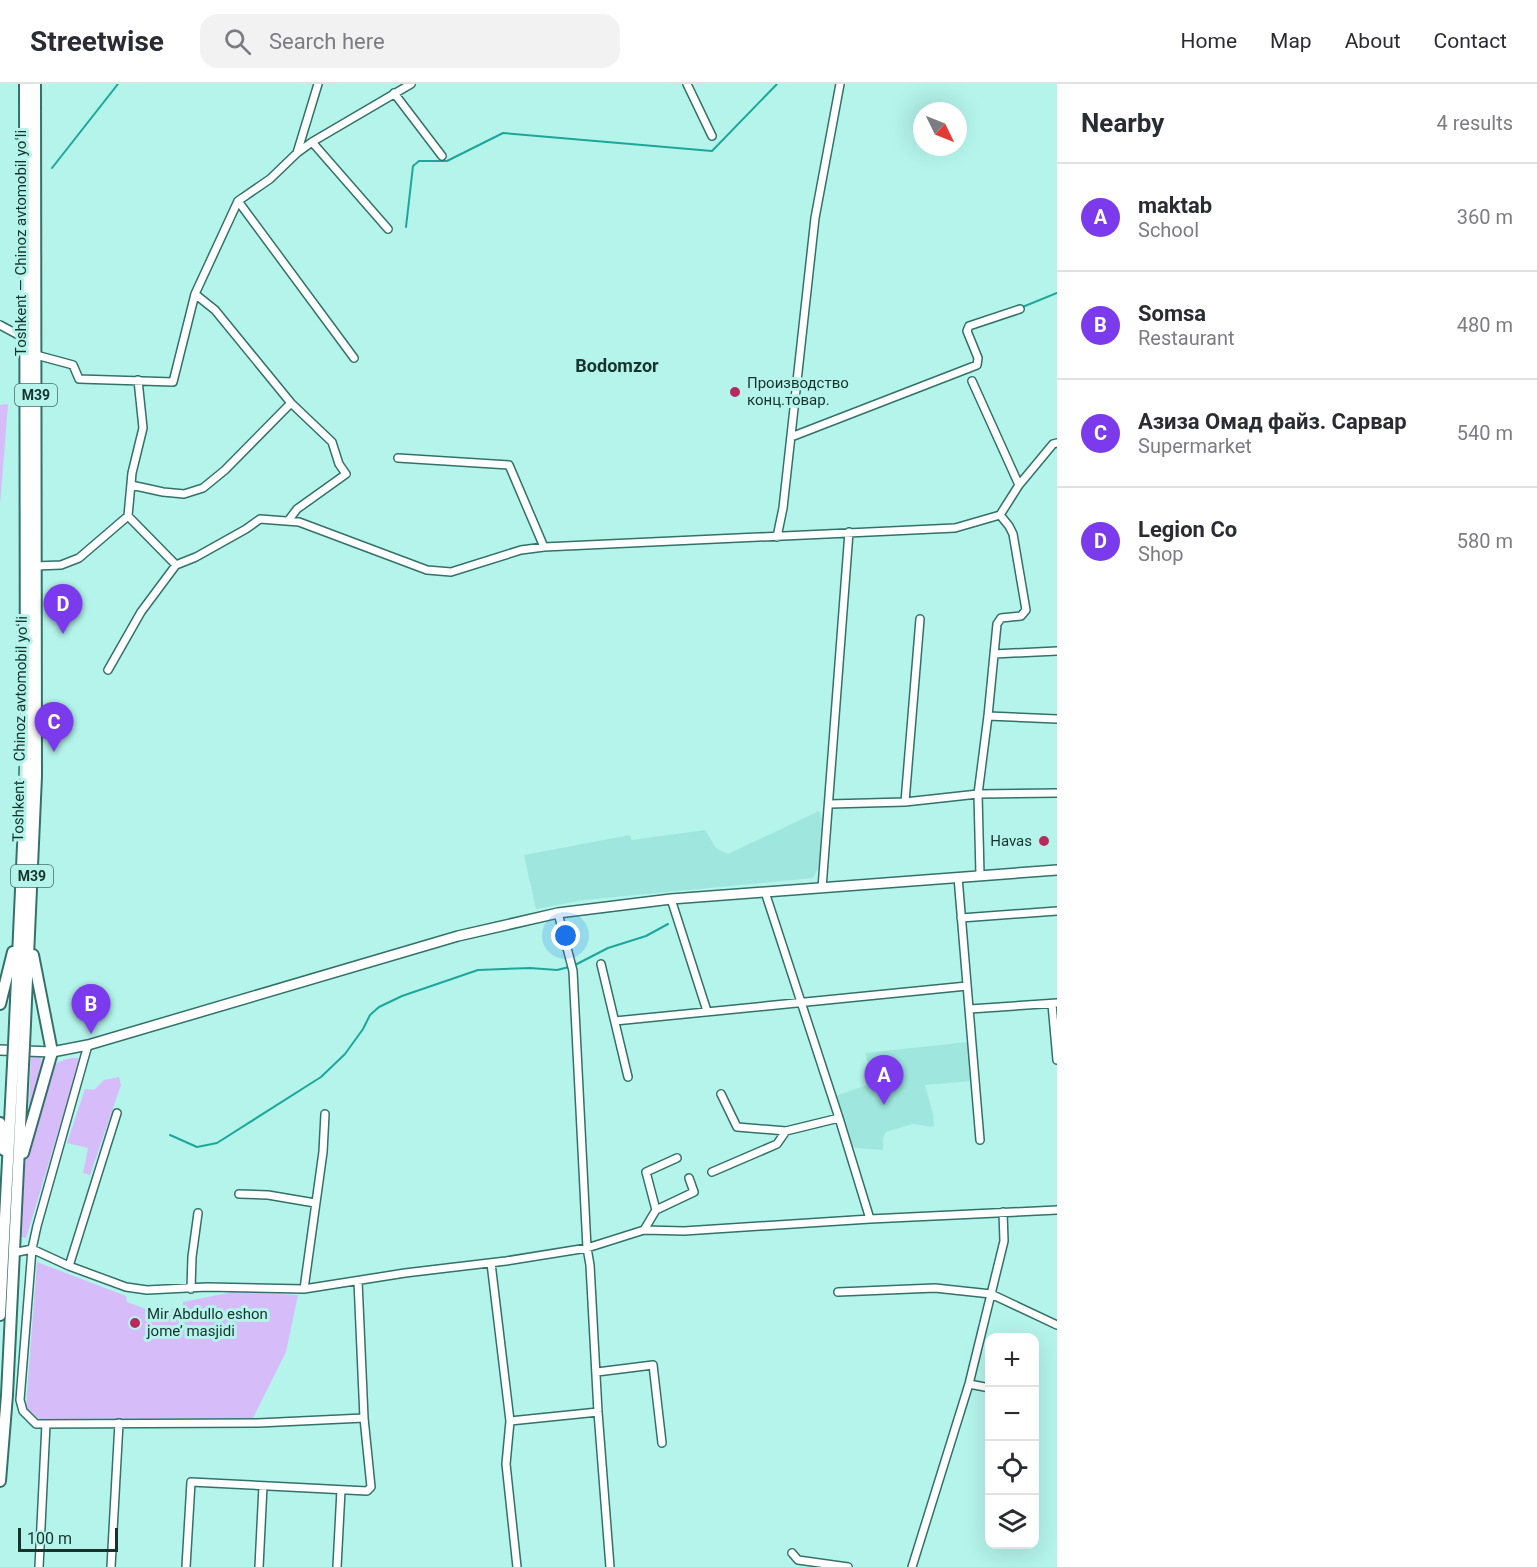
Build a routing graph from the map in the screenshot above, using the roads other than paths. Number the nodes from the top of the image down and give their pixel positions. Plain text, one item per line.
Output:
1 (25, 84) edge
2 (35, 84) edge
3 (318, 84) edge
4 (411, 84) edge
5 (687, 84) edge
6 (840, 84) edge
7 (394, 93) junction
8 (712, 136) dead end
9 (312, 142) junction
10 (297, 153) junction
11 (442, 156) dead end
12 (238, 201) junction
13 (388, 229) dead end
14 (195, 294) junction
15 (1020, 309) dead end
16 (0, 325) edge
17 (26, 339) junction
18 (36, 355) junction
19 (354, 358) dead end
20 (138, 380) junction
21 (972, 381) dead end
22 (291, 403) junction
23 (791, 437) junction
24 (1057, 443) edge
25 (398, 458) dead end
26 (131, 485) junction
27 (1019, 485) junction
28 (1000, 515) junction
29 (128, 516) junction
30 (288, 521) junction
31 (849, 532) junction
32 (777, 537) junction
33 (544, 547) junction
34 (176, 565) junction
35 (36, 566) junction
36 (920, 619) dead end
37 (1057, 651) edge
38 (994, 654) junction
39 (108, 670) dead end
40 (988, 716) junction
41 (1057, 719) edge
42 (1057, 793) edge
43 (978, 794) junction
44 (905, 802) junction
45 (830, 804) junction
46 (1057, 870) edge
47 (980, 875) junction
48 (958, 877) junction
49 (822, 888) junction
50 (765, 892) junction
51 (671, 898) junction
52 (1057, 911) edge
53 (558, 913) junction
54 (962, 918) junction
55 (25, 919) junction
56 (601, 964) dead end
57 (967, 986) junction
58 (802, 1002) junction
59 (0, 1004) edge
60 (1054, 1004) edge
61 (970, 1009) junction
62 (707, 1011) junction
63 (615, 1021) junction
64 (88, 1045) junction
65 (0, 1050) edge
66 (52, 1052) junction
67 (1057, 1060) edge
68 (628, 1077) dead end
69 (722, 1094) dead end
70 (117, 1113) dead end
71 (325, 1114) dead end
72 (839, 1118) junction
73 (0, 1123) edge
74 (786, 1131) junction
75 (980, 1140) dead end
76 (677, 1158) dead end
77 (712, 1172) dead end
78 (12, 1175) junction
79 (689, 1178) dead end
80 (238, 1194) dead end
81 (315, 1203) junction
82 (656, 1210) junction
83 (1057, 1210) edge
84 (1003, 1212) junction
85 (198, 1214) dead end
86 (870, 1219) junction
87 (644, 1230) junction
88 (587, 1248) junction
89 (32, 1249) junction
90 (13, 1253) junction
91 (491, 1263) junction
92 (69, 1266) junction
93 (358, 1281) junction
94 (304, 1289) junction
95 (191, 1290) junction
96 (838, 1292) dead end
97 (991, 1294) junction
98 (0, 1315) edge
99 (1057, 1325) edge
100 (597, 1372) junction
101 (969, 1384) junction
102 (985, 1387) edge
103 (7, 1395) junction
104 (20, 1400) junction
105 (598, 1412) junction
106 (364, 1419) junction
107 (510, 1421) junction
108 (119, 1423) junction
109 (46, 1424) junction
110 (662, 1443) dead end
111 (0, 1468) edge
112 (0, 1481) edge
113 (263, 1486) junction
114 (341, 1490) junction
115 (792, 1554) dead end
116 (39, 1567) edge
117 (111, 1567) edge
118 (186, 1567) edge
119 (259, 1567) edge
120 (337, 1567) edge
121 (517, 1567) edge
122 (610, 1567) edge
123 (848, 1567) edge
124 (912, 1567) edge

1 - 17 highway, Toshkent — Chinoz avtomobil yoʻli / M39
2 - 18 highway, Toshkent — Chinoz avtomobil yoʻli / M39
3 - 10 street
4 - 7 street
5 - 8 street
6 - 23 street
7 - 9 street
7 - 11 street
9 - 10 street
9 - 13 street
10 - 12 street
12 - 14 street
12 - 19 street
14 - 20 street
14 - 22 street
15 - 23 street
16 - 17 street
17 - 55 highway, Toshkent — Chinoz avtomobil yoʻli / M39
18 - 20 street
18 - 35 highway, Toshkent — Chinoz avtomobil yoʻli / M39
20 - 26 street
21 - 27 street
22 - 26 street
22 - 30 street
23 - 32 street
24 - 27 street
25 - 33 street
26 - 29 street
27 - 28 street
28 - 31 street
28 - 38 street
29 - 34 street
29 - 35 street
30 - 33 street
30 - 34 street
31 - 32 street
31 - 45 street
32 - 33 street
34 - 39 street
35 - 55 highway, Toshkent — Chinoz avtomobil yoʻli / M39
36 - 44 street
37 - 38 street
38 - 40 street
40 - 41 street
40 - 43 street
42 - 43 street
43 - 44 street
43 - 47 street
44 - 45 street
45 - 49 street
46 - 47 main road
47 - 48 main road
48 - 49 main road
48 - 54 street
49 - 50 main road
50 - 51 main road
50 - 58 street
51 - 53 main road
51 - 62 street
52 - 54 street
53 - 64 main road
53 - 88 street
54 - 57 street
55 - 59 highway
55 - 66 highway
55 - 78 highway, Toshkent — Chinoz avtomobil yoʻli / M39, bridge
56 - 63 street
57 - 58 street
57 - 61 street
58 - 62 street
58 - 72 street
60 - 61 street
60 - 67 street
61 - 75 street
62 - 63 street
63 - 68 street
64 - 66 main road
64 - 89 street
65 - 66 main road
66 - 78 highway
69 - 74 street
70 - 92 street
71 - 81 street
72 - 74 street
72 - 86 street
73 - 78 highway
74 - 77 street
76 - 82 street
78 - 90 highway, Toshkent — Chinoz avtomobil yoʻli / M39
78 - 98 highway, Toshkent — Chinoz avtomobil yoʻli / M39
79 - 82 street
80 - 81 street
81 - 94 street
82 - 87 street
83 - 84 street
84 - 86 street
84 - 97 street
85 - 95 street
86 - 87 street
87 - 88 street
88 - 91 street
88 - 100 street
89 - 90 street
89 - 92 street
89 - 104 street
90 - 103 highway, Toshkent — Chinoz avtomobil yoʻli / M39
91 - 93 street
91 - 107 street
92 - 95 street
93 - 94 street
93 - 106 street
94 - 95 street
96 - 97 street
97 - 99 street
97 - 101 street
100 - 105 street
100 - 110 street
101 - 102 street
101 - 124 street
103 - 104 street
103 - 111 highway, Toshkent — Chinoz avtomobil yoʻli / M39
104 - 109 street
105 - 107 street
105 - 122 street
106 - 108 street
106 - 114 street
107 - 121 street
108 - 109 street
108 - 117 street
109 - 116 street
111 - 112 highway, Toshkent — Chinoz avtomobil yoʻli / M39
113 - 114 street
113 - 118 street
113 - 119 street
114 - 120 street
115 - 123 street

